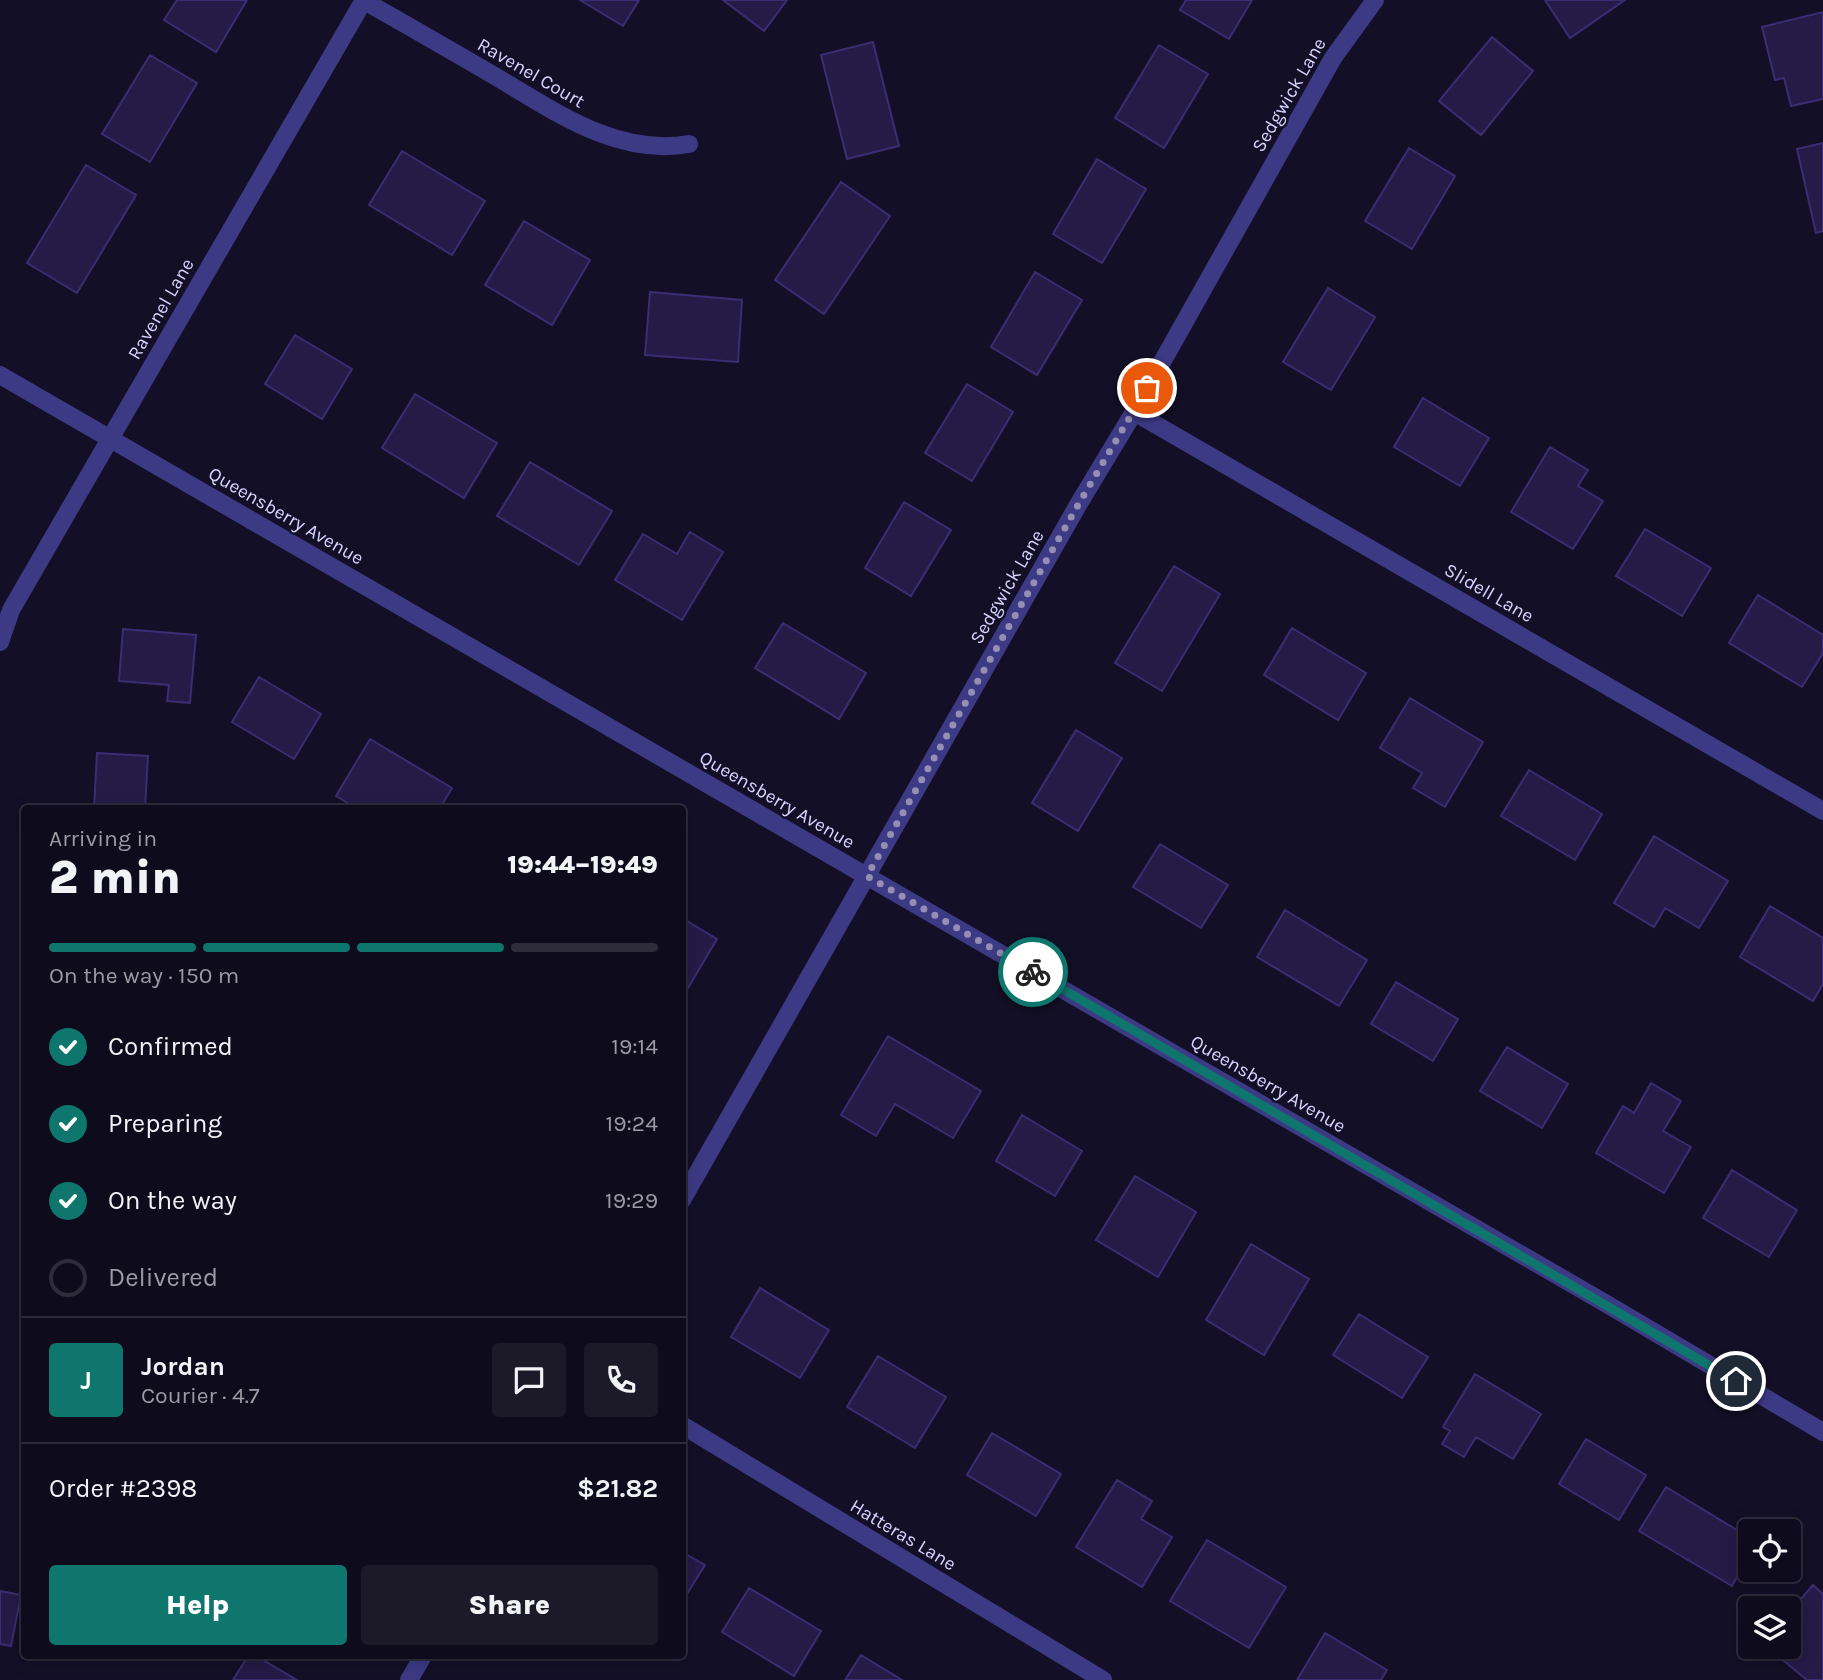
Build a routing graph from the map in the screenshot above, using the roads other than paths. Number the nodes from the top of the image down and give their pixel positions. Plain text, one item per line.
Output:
1 (364, 0) edge
2 (1375, 0) edge
3 (689, 144) dead end
4 (0, 375) edge
5 (1134, 412) junction
6 (110, 439) junction
7 (0, 642) edge
8 (1823, 811) edge
9 (867, 876) junction
10 (686, 1193) edge
11 (686, 1427) edge
12 (1823, 1432) edge
13 (421, 1659) edge
14 (409, 1680) edge
15 (1103, 1680) edge

1 - 3 street, Ravenel Court
1 - 6 street, Ravenel Lane
2 - 5 street, Sedgwick Lane
4 - 6 street, Queensberry Avenue
5 - 8 street, Slidell Lane
5 - 9 street, Sedgwick Lane
6 - 7 street, Ravenel Lane
6 - 9 street, Queensberry Avenue
9 - 10 street, Sedgwick Lane
9 - 12 street, Queensberry Avenue
11 - 15 street, Hatteras Lane
13 - 14 street

